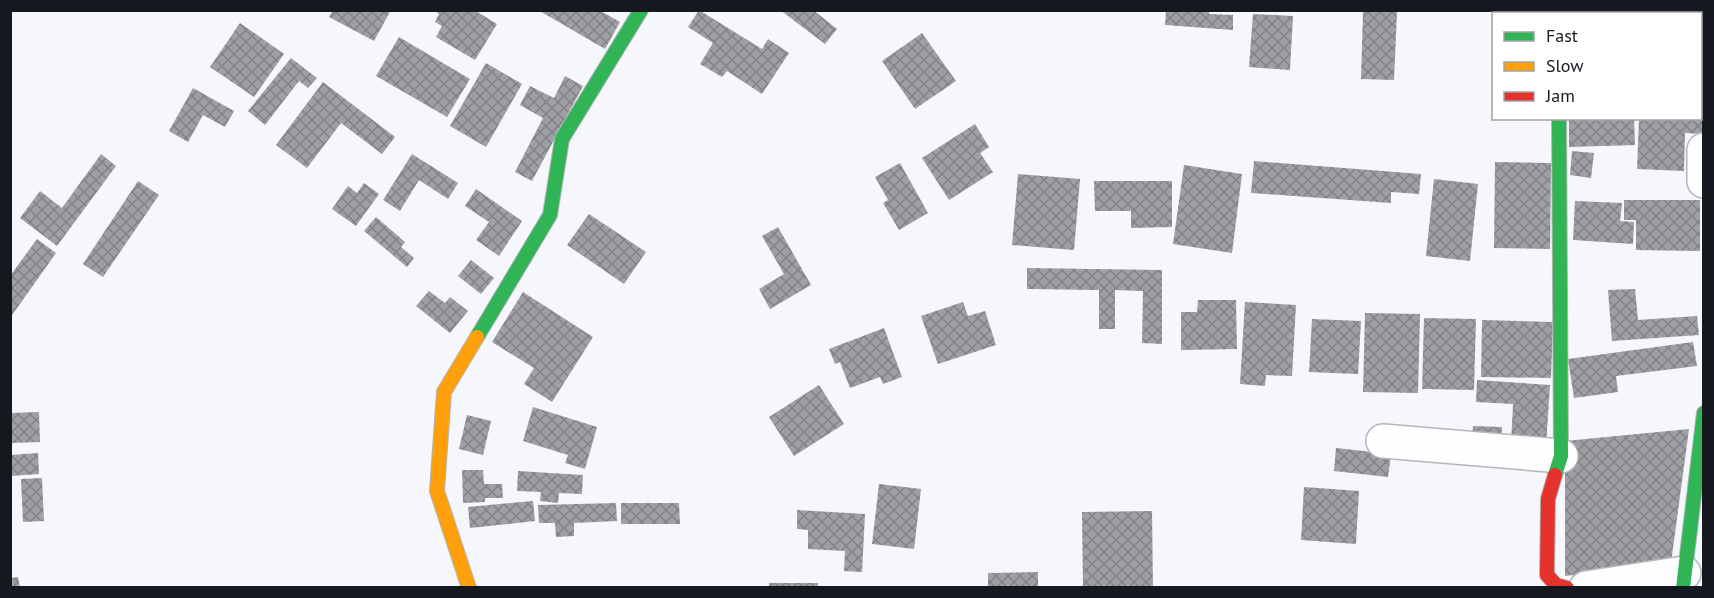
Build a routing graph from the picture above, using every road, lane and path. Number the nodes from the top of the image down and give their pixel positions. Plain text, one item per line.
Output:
1 (641, 10) edge
2 (1559, 120) edge
3 (1704, 150) edge
4 (1704, 181) edge
5 (1704, 412) edge
6 (1383, 441) dead end
7 (1561, 456) junction
8 (1683, 580) edge
9 (469, 588) edge
10 (1567, 588) edge
11 (1586, 588) edge

1 - 9 street
2 - 7 street
3 - 4 street
5 - 8 street
6 - 7 street
7 - 10 street
8 - 11 street

